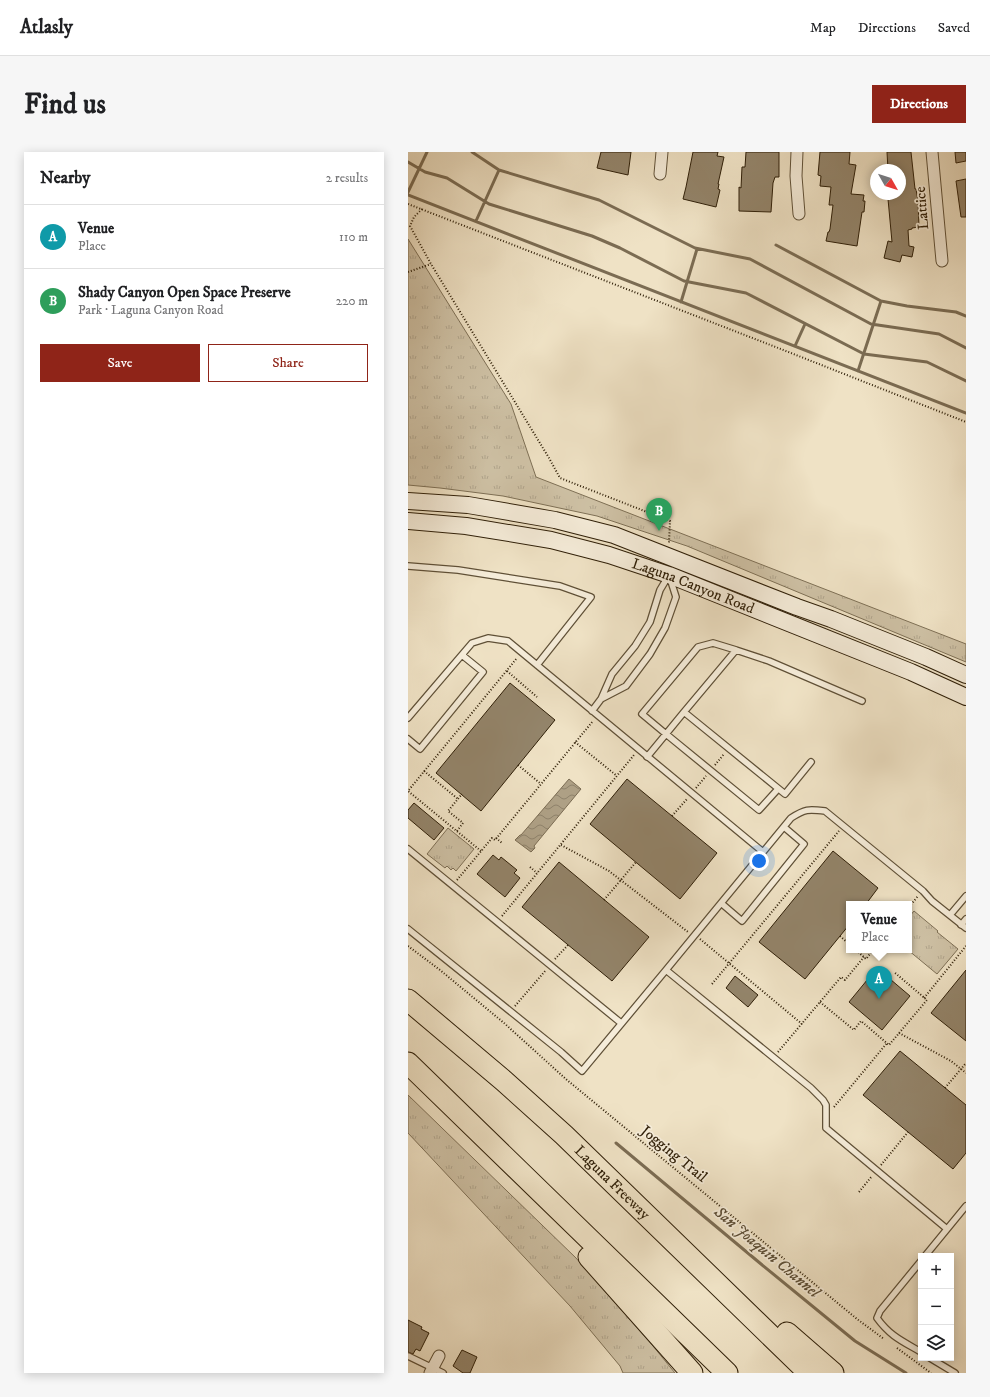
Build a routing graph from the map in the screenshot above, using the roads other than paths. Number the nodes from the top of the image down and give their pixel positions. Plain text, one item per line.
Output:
1 (662, 152) edge
2 (797, 152) edge
3 (932, 152) edge
4 (660, 174) dead end
5 (799, 214) dead end
6 (942, 261) dead end
7 (408, 501) edge
8 (408, 522) edge
9 (667, 557) junction
10 (408, 566) edge
11 (669, 575) junction
12 (736, 650) junction
13 (462, 655) junction
14 (537, 665) junction
15 (966, 675) edge
16 (966, 697) edge
17 (601, 699) junction
18 (862, 701) dead end
19 (592, 710) junction
20 (684, 712) junction
21 (408, 718) edge
22 (666, 734) junction
23 (408, 739) edge
24 (647, 757) junction
25 (811, 762) dead end
26 (778, 788) junction
27 (784, 827) junction
28 (408, 849) edge
29 (762, 852) junction
30 (966, 896) edge
31 (721, 904) junction
32 (950, 915) junction
33 (966, 919) edge
34 (964, 926) edge
35 (408, 929) edge
36 (666, 970) junction
37 (408, 1000) edge
38 (621, 1023) junction
39 (408, 1063) edge
40 (463, 1117) junction
41 (966, 1206) edge
42 (947, 1229) junction
43 (670, 1238) junction
44 (927, 1253) edge
45 (918, 1265) edge
46 (918, 1350) edge
47 (408, 1356) edge
48 (438, 1356) dead end
49 (935, 1361) edge
50 (431, 1370) edge
51 (443, 1373) edge
52 (692, 1373) edge
53 (727, 1373) edge
54 (809, 1373) edge
55 (833, 1373) edge
56 (955, 1373) edge

1 - 4 street
2 - 5 street
3 - 6 street, Lattice
7 - 9 main road, Laguna Canyon Road
8 - 11 main road, Laguna Canyon Road
9 - 11 main road
9 - 15 main road, Laguna Canyon Road
10 - 14 lane
11 - 16 main road, Laguna Canyon Road
11 - 17 lane
11 - 17 lane
12 - 18 lane
12 - 20 lane
12 - 22 lane
13 - 14 lane
13 - 21 lane
13 - 23 lane
14 - 19 lane
17 - 19 lane
19 - 24 lane
20 - 22 lane
20 - 26 lane
22 - 24 lane
22 - 26 lane
24 - 29 lane
25 - 26 lane
27 - 29 lane
27 - 31 lane
27 - 32 lane
28 - 38 lane
29 - 31 lane
30 - 32 lane
31 - 36 lane
32 - 34 lane
33 - 34 lane
35 - 38 lane
36 - 38 lane
36 - 42 lane
37 - 43 highway, Laguna Freeway
39 - 40 highway
40 - 52 highway
40 - 53 highway
41 - 42 lane
42 - 44 lane
43 - 54 highway, Laguna Freeway
43 - 55 highway
45 - 46 lane
47 - 50 lane
48 - 50 street
49 - 56 lane
50 - 51 lane

